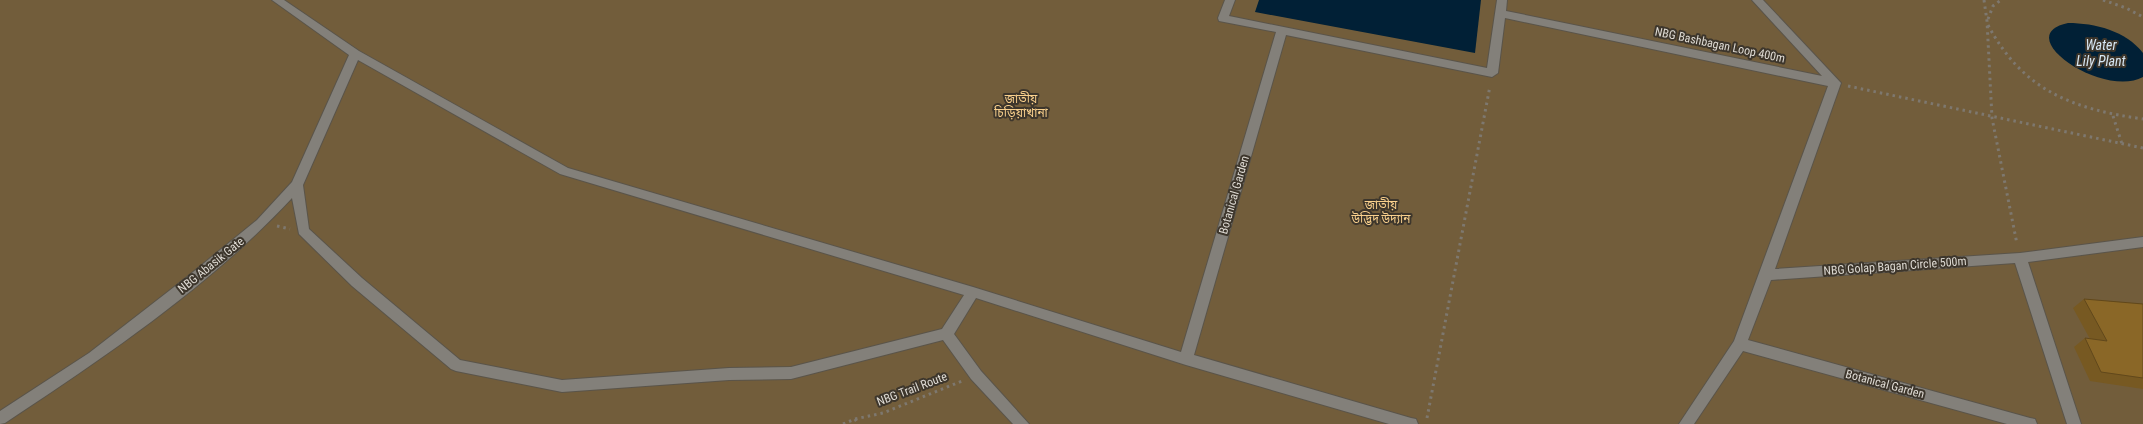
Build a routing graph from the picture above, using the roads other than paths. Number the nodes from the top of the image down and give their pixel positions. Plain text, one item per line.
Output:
1 (276, 0) edge
2 (1230, 0) edge
3 (1502, 0) edge
4 (1756, 0) edge
5 (1500, 13) junction
6 (1282, 31) junction
7 (355, 54) junction
8 (1836, 83) junction
9 (297, 185) junction
10 (2143, 242) edge
11 (2020, 258) junction
12 (1766, 275) junction
13 (973, 292) junction
14 (946, 334) junction
15 (1740, 344) junction
16 (1186, 359) junction
17 (0, 419) edge
18 (1022, 424) edge
19 (1411, 424) edge
20 (1686, 424) edge
21 (2030, 424) edge
22 (2074, 424) edge

1 - 7 street
2 - 6 street
3 - 5 street
4 - 8 street, NBG Bashbagan Loop 400m
5 - 6 street
5 - 8 street, NBG Bashbagan Loop 400m
6 - 16 street, Botanical Garden
7 - 9 street, NBG Abasik Gate
7 - 13 street
8 - 12 street
9 - 14 street
9 - 17 street, NBG Abasik Gate
10 - 11 street
11 - 12 street, NBG Golap Bagan Circle 500m
11 - 22 street
12 - 15 street
13 - 14 street
13 - 16 street
14 - 18 street
15 - 20 street
15 - 21 street, Botanical Garden
16 - 19 street

